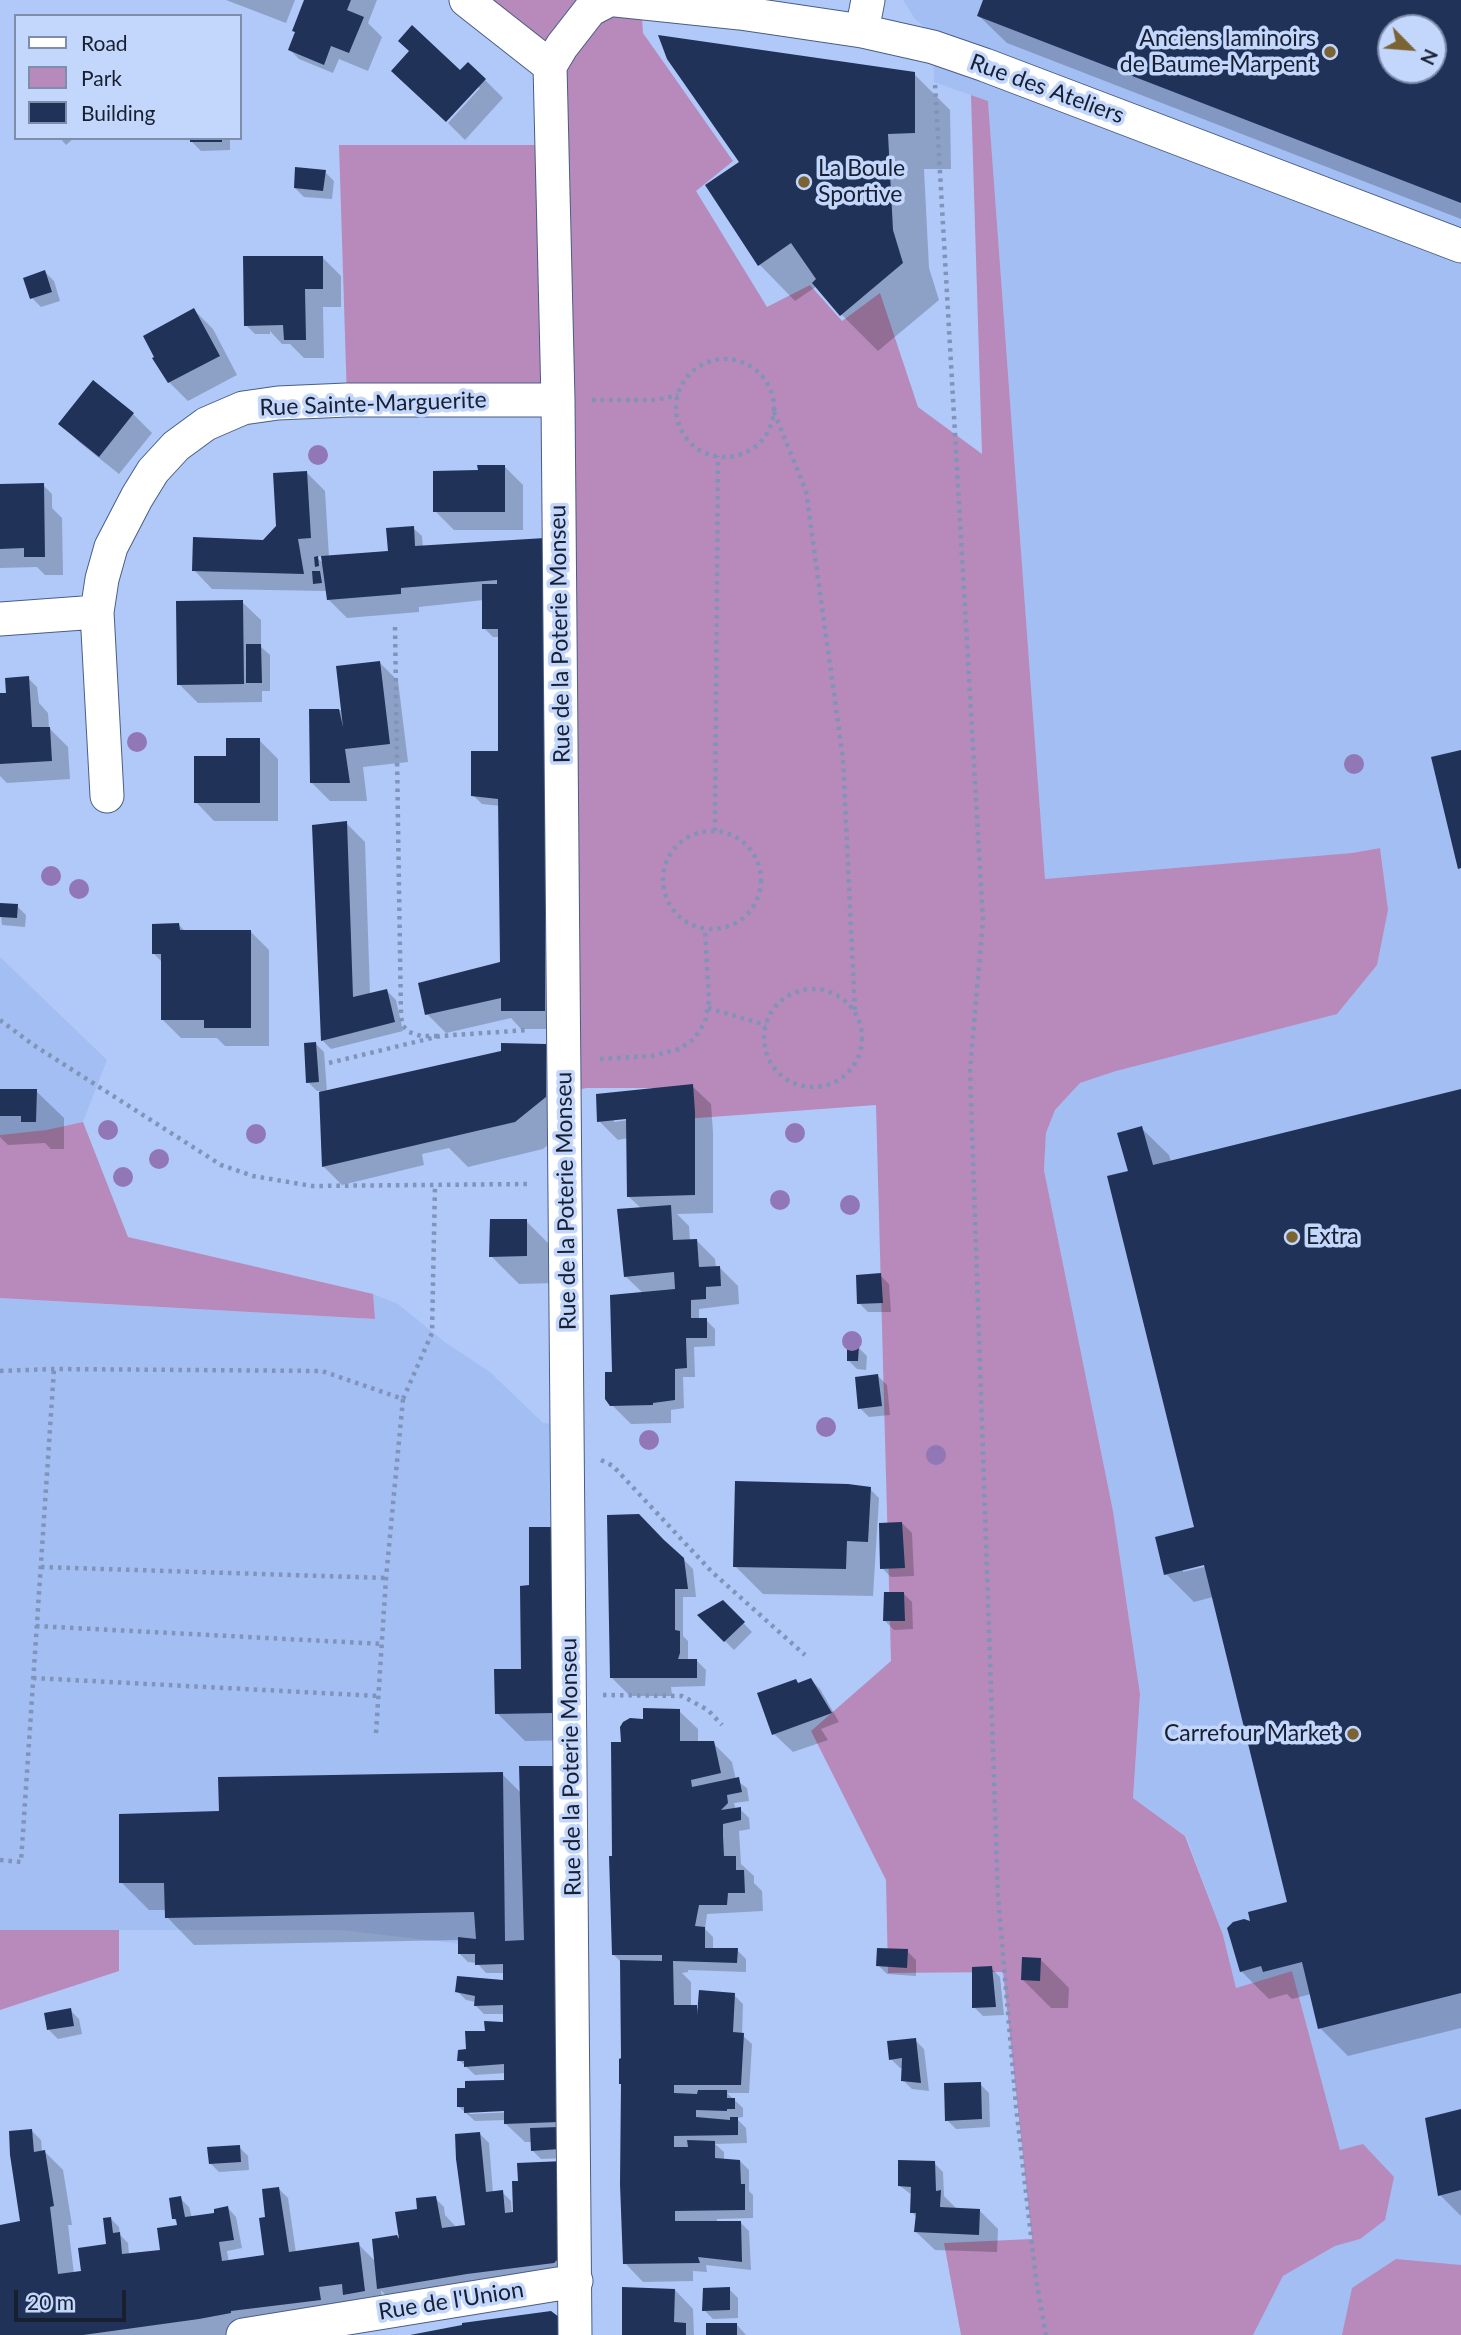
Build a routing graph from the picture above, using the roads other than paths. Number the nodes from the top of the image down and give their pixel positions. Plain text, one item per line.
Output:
1 (466, 0) edge
2 (610, 0) edge
3 (617, 0) edge
4 (865, 16) edge
5 (550, 66) junction
6 (1461, 246) edge
7 (558, 400) junction
8 (97, 612) junction
9 (0, 619) edge
10 (107, 796) dead end
11 (576, 2281) junction
12 (243, 2335) edge
13 (575, 2335) edge

1 - 5 street
2 - 5 street
3 - 4 street, Rue des Ateliers
4 - 6 street, Rue des Ateliers
5 - 7 street, Rue de la Poterie Monseu
7 - 8 street, Rue Sainte-Marguerite
7 - 11 street, Rue de la Poterie Monseu
8 - 9 street
8 - 10 street, Rue Sainte-Marguerite
11 - 12 street, Rue de l'Union
11 - 13 street, Rue de la Poterie Monseu

